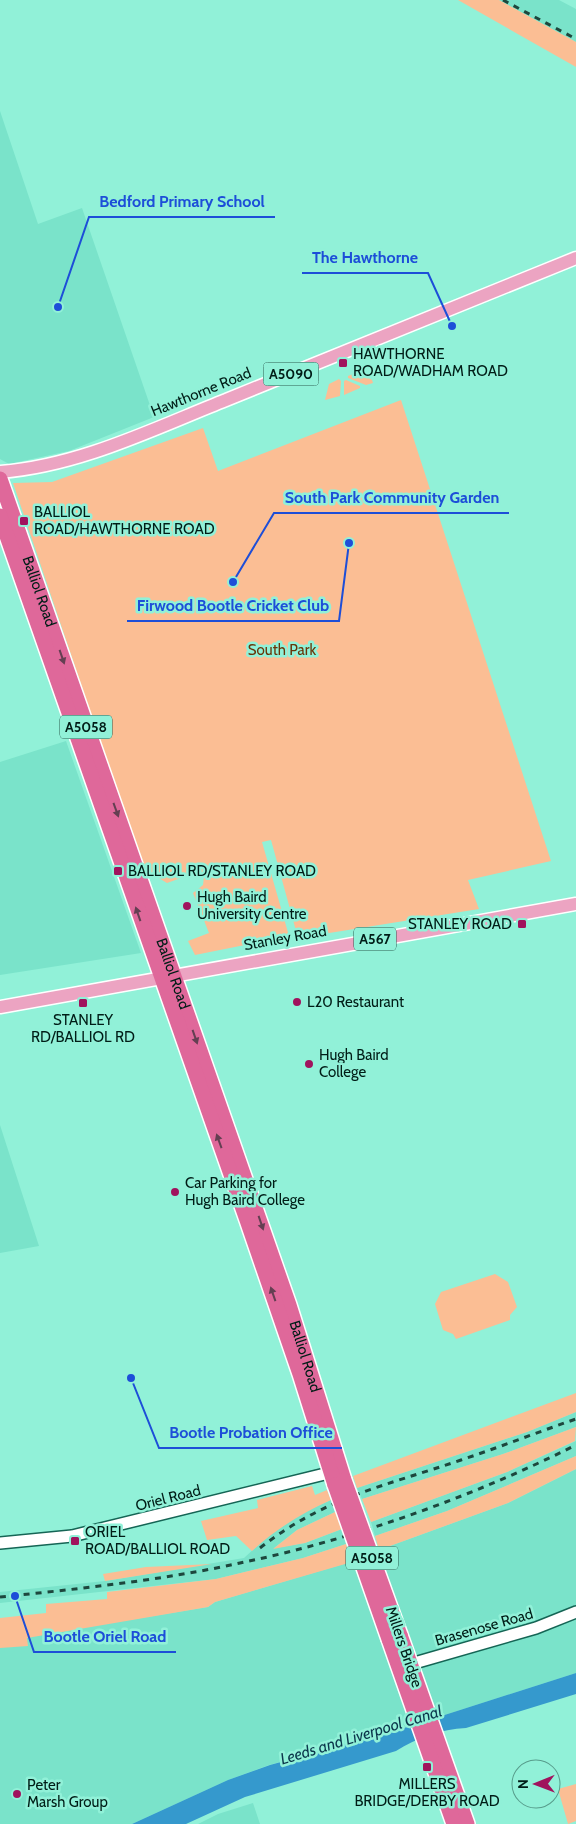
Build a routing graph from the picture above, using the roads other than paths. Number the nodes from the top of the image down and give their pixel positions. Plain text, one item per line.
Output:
1 (576, 258) edge
2 (0, 472) edge
3 (0, 479) edge
4 (0, 516) edge
5 (576, 904) edge
6 (167, 976) junction
7 (0, 1006) edge
8 (338, 1477) junction
9 (0, 1543) edge
10 (576, 1612) edge
11 (407, 1671) junction
12 (432, 1743) junction
13 (454, 1824) edge
14 (467, 1824) edge

1 - 2 main road, Hawthorne Road / A5090
3 -> 6 highway, Balliol Road / A5058
6 -> 4 highway, Balliol Road / A5058
5 - 6 main road, Stanley Road / A567
6 - 7 main road, Stanley Road / A567
6 - 8 highway, Balliol Road / A5058
8 - 9 main road, Oriel Road
8 - 11 highway, Millers Bridge / A5058, bridge
10 - 11 main road, Brasenose Road
11 - 12 highway, Millers Bridge / A5058
12 - 13 highway, Millers Bridge / A5058
12 - 14 highway, Millers Bridge / A5058

